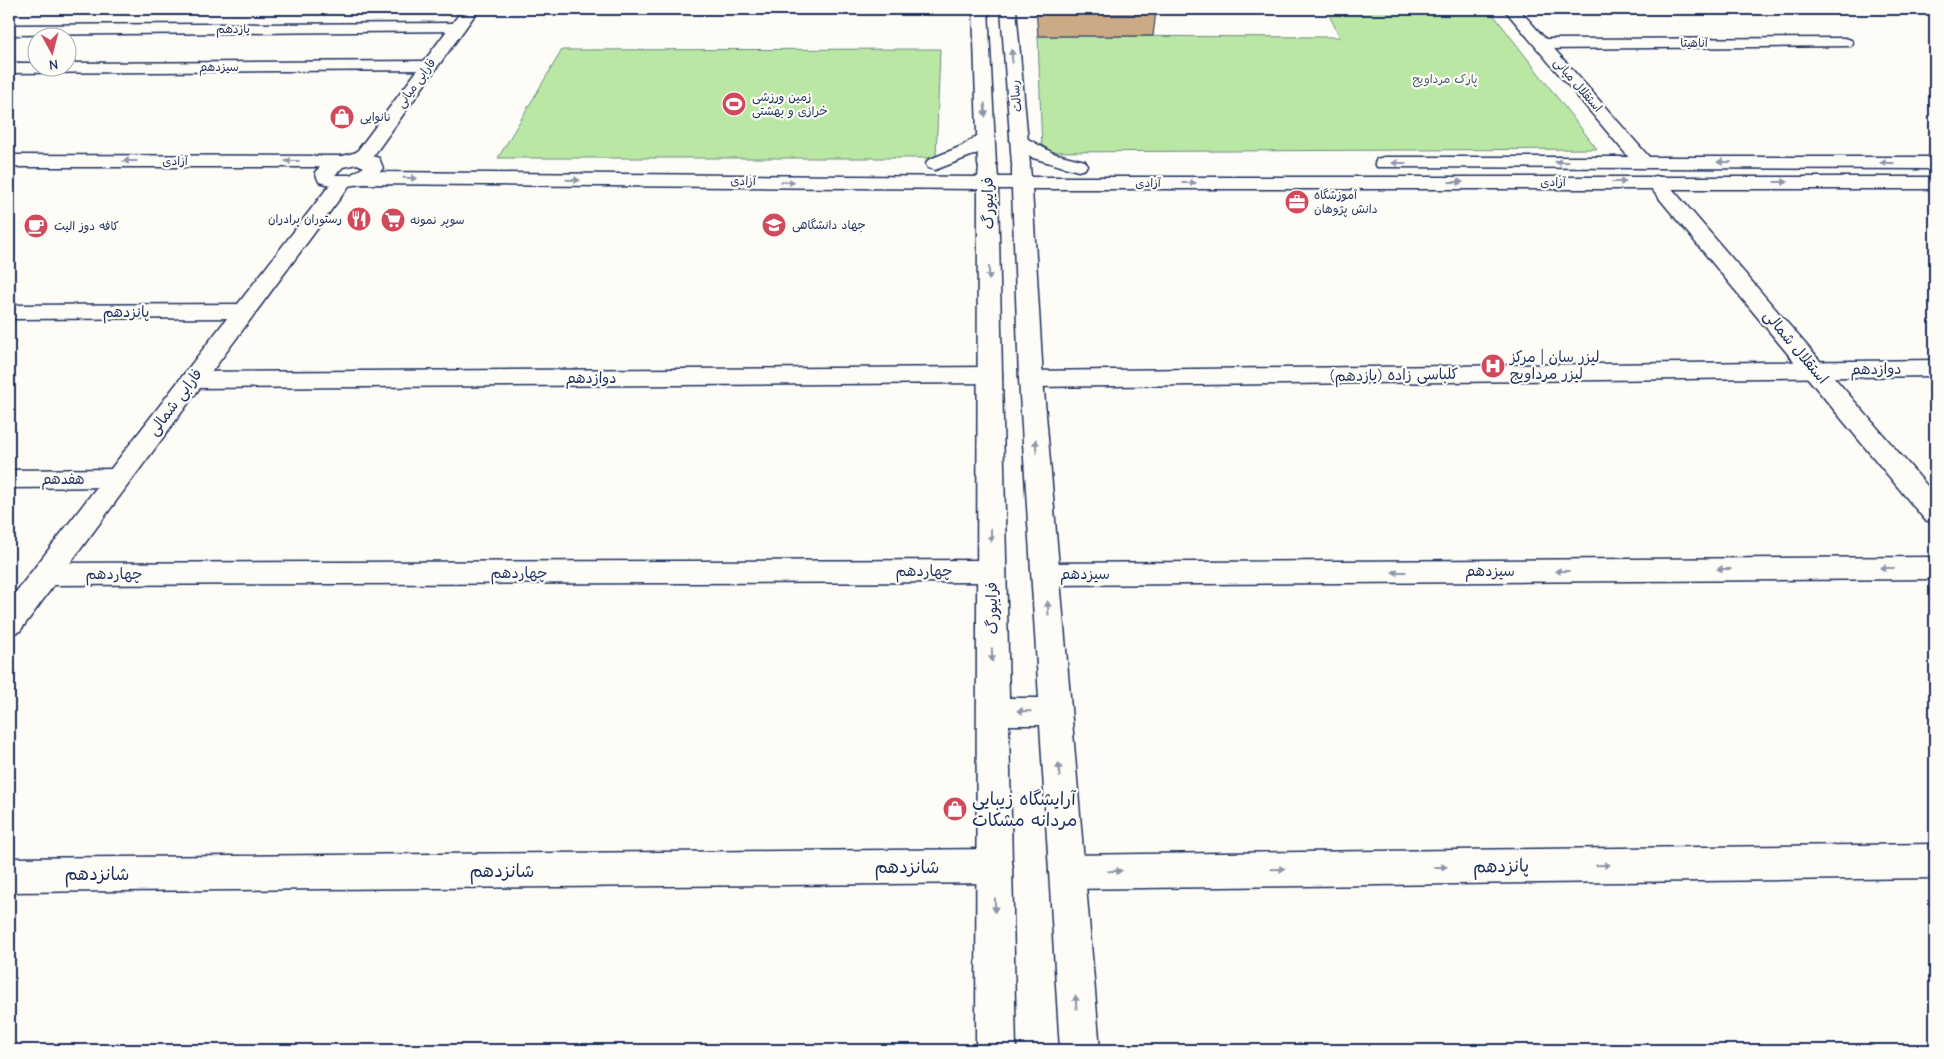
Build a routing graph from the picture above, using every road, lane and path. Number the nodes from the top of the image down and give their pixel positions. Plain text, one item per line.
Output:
1 (472, 9) edge
2 (980, 9) edge
3 (1008, 9) edge
4 (1511, 9) edge
5 (457, 28) junction
6 (9, 30) edge
7 (1845, 42) dead end
8 (1542, 44) junction
9 (429, 66) junction
10 (9, 68) edge
11 (986, 138) junction
12 (1019, 140) junction
13 (367, 160) junction
14 (9, 161) edge
15 (1643, 162) junction
16 (1365, 163) dead end
17 (1935, 163) edge
18 (856, 164) dead end
19 (915, 164) dead end
20 (935, 164) junction
21 (1078, 165) junction
22 (1097, 165) dead end
23 (342, 174) junction
24 (988, 174) junction
25 (9, 177) edge
26 (1656, 182) junction
27 (943, 183) junction
28 (1935, 183) edge
29 (1022, 186) junction
30 (989, 224) junction
31 (9, 312) edge
32 (244, 312) junction
33 (1935, 368) edge
34 (1816, 370) junction
35 (990, 375) junction
36 (1031, 379) junction
37 (192, 380) junction
38 (118, 478) junction
39 (9, 479) edge
40 (1935, 513) edge
41 (1935, 568) edge
42 (992, 571) junction
43 (46, 574) junction
44 (1046, 574) junction
45 (9, 623) edge
46 (993, 711) junction
47 (1055, 712) junction
48 (1935, 861) edge
49 (994, 866) junction
50 (1066, 872) junction
51 (9, 875) edge
52 (996, 1050) edge
53 (1080, 1050) edge

1 - 5 street, فارابی میانی
2 -> 11 street
12 -> 3 street, رسالت
4 - 8 street, استقلال میانی
5 - 6 street, یازدهم
5 - 9 street, فارابی میانی
7 - 8 street, آناهیتا
8 - 15 street, استقلال میانی
9 - 10 street, سیزدهم
9 - 13 street, فارابی میانی
11 - 20 street
11 - 24 street
12 - 21 street
12 - 29 street, رسالت
13 - 18 street, آزادی
13 - 23 street, آزادی
13 - 23 street, فارابی میانی
23 -> 14 street, آزادی
15 -> 16 street, آزادی
17 -> 15 street, آزادی
19 - 20 street, آزادی
20 - 24 street, آزادی
21 - 22 street, آزادی
21 - 29 street, آزادی
23 - 25 street, آزادی
23 -> 27 street, آزادی
23 - 32 street, فارابی شمالی
24 - 27 street, آزادی
24 - 29 street, آزادی
24 - 30 street, فرایبورگ
26 -> 28 street, آزادی
29 -> 26 street, آزادی
26 - 34 street, استقلال شمالی
27 - 30 street
29 - 36 street
30 -> 35 street, فرایبورگ
31 - 32 street, پانزدهم
32 - 37 street, فارابی شمالی
33 - 34 street, دوازدهم
34 - 36 street, کلباسی زاده (یازدهم)
34 - 40 street, استقلال شمالی
35 - 37 street, دوازدهم
35 -> 42 street, فرایبورگ
44 -> 36 street
37 - 38 street, فارابی شمالی
38 - 39 street, هفدهم
38 - 43 street, فارابی شمالی
41 -> 44 street, سیزدهم
42 - 43 street, چهاردهم
42 -> 46 street, فرایبورگ
43 - 45 street, فارابی شمالی
47 -> 44 street
47 -> 46 street
46 - 49 street, فرایبورگ
50 -> 47 street
50 -> 48 street, پانزدهم
49 - 51 street, شانزدهم
49 -> 52 street, فرایبورگ
53 -> 50 street

